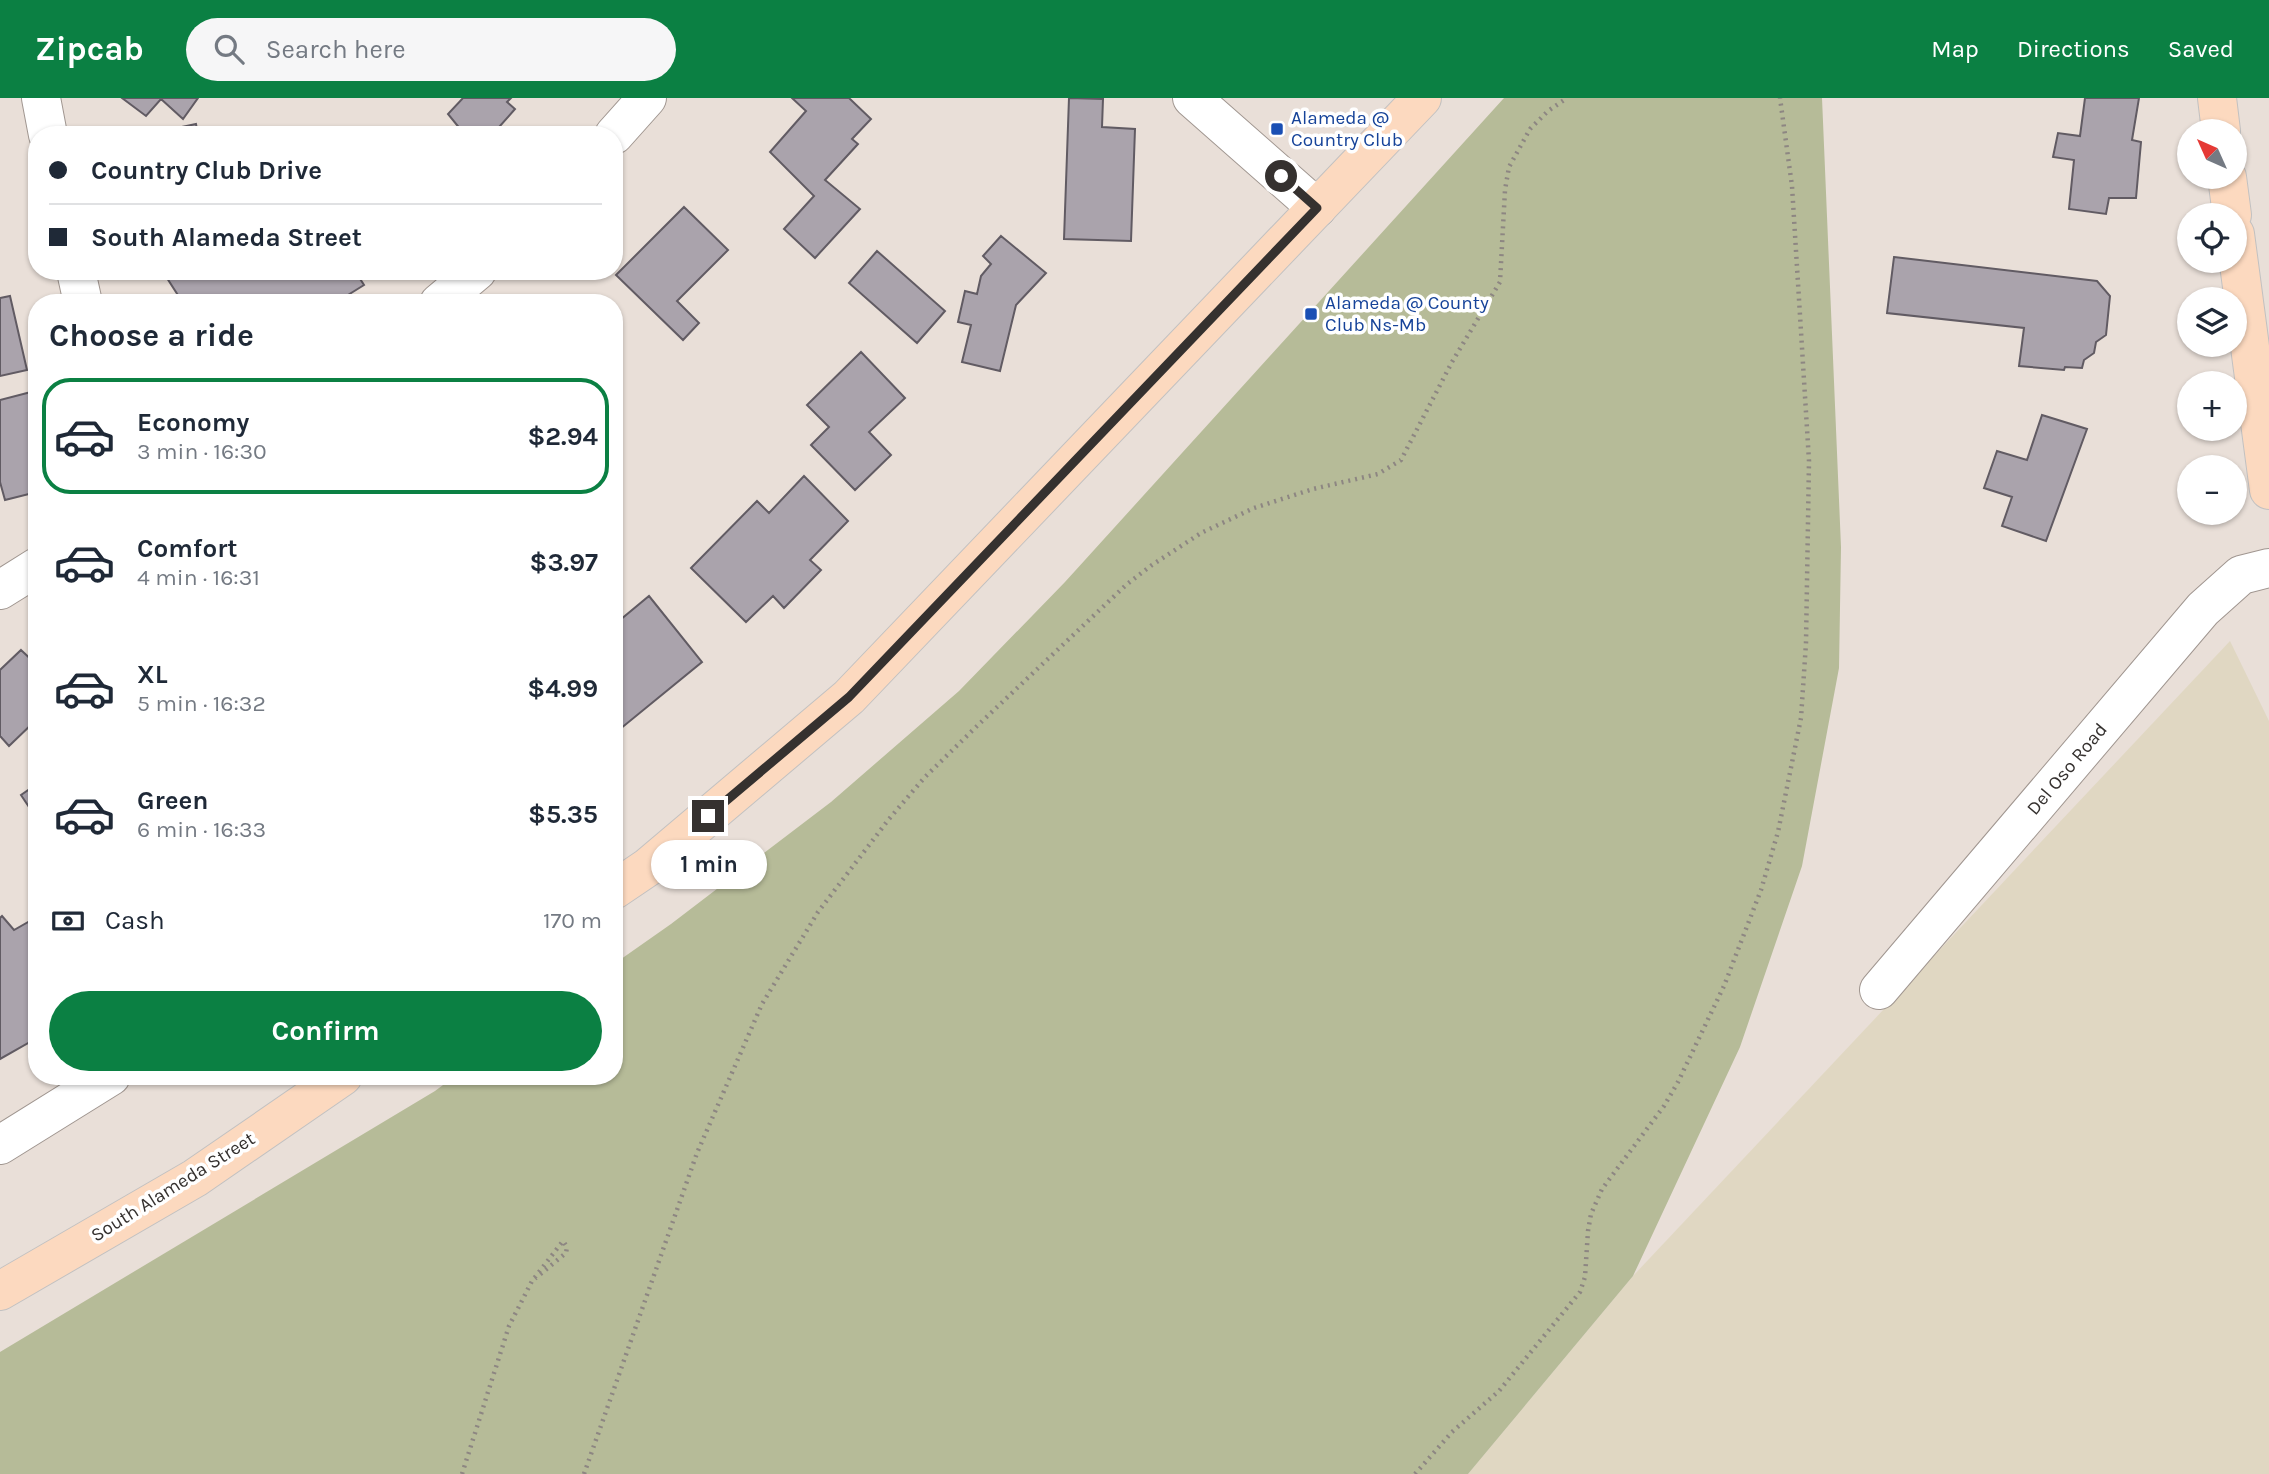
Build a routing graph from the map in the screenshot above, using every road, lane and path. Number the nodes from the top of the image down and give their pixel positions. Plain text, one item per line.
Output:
1 (41, 98) edge
2 (648, 98) edge
3 (1192, 98) edge
4 (1422, 98) edge
5 (1567, 98) edge
6 (1780, 98) edge
7 (2217, 98) edge
8 (2220, 119) edge
9 (46, 126) edge
10 (622, 126) edge
11 (1317, 208) junction
12 (2240, 273) edge
13 (466, 280) edge
14 (450, 294) edge
15 (2269, 490) edge
16 (2269, 568) edge
17 (28, 573) edge
18 (0, 590) edge
19 (623, 884) edge
20 (1878, 990) dead end
21 (96, 1085) edge
22 (330, 1085) edge
23 (0, 1144) edge
24 (531, 1281) junction
25 (0, 1291) edge
26 (462, 1474) edge
27 (584, 1474) edge
28 (1415, 1474) edge

1 - 9 street
2 - 10 street
3 - 11 street
4 - 11 main road
5 - 27 path
6 - 28 path
7 - 8 main road
11 - 19 main road
12 - 15 main road
13 - 14 street
16 - 20 street, Del Oso Road
17 - 18 street
21 - 23 street
22 - 25 main road, South Alameda Street
24 - 24 path
24 - 26 path

